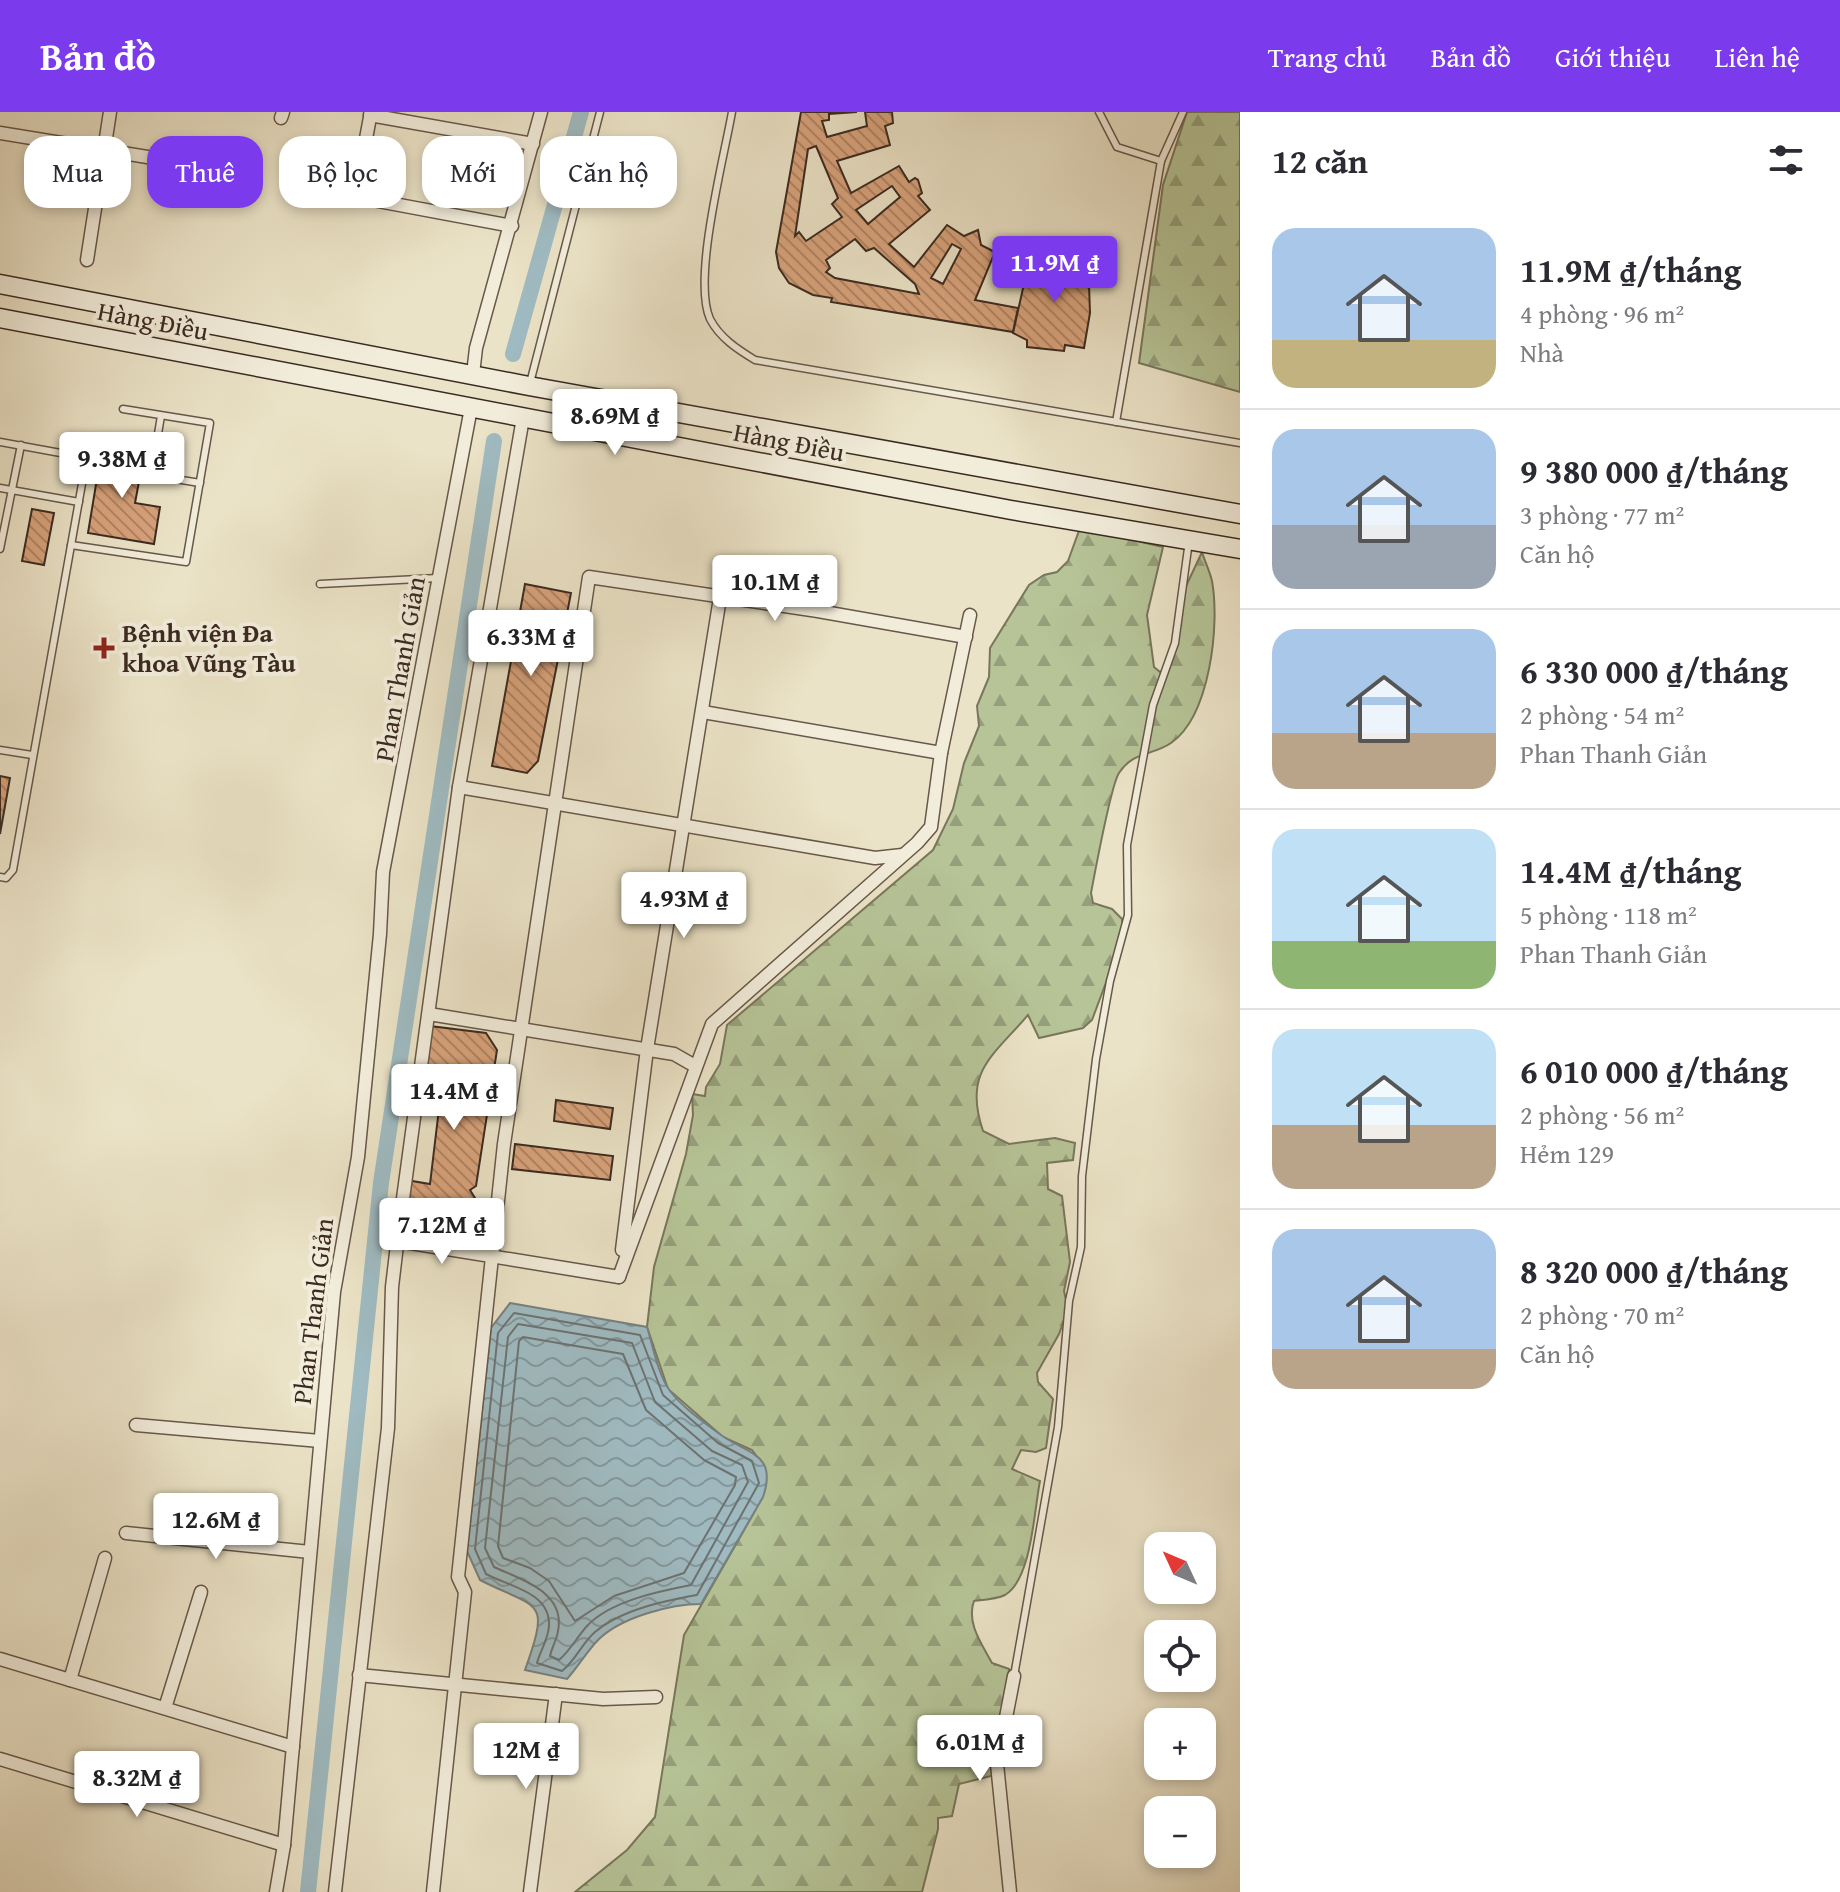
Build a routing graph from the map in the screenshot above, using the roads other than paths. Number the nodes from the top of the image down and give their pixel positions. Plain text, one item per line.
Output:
1 (110, 112) edge
2 (541, 112) edge
3 (600, 112) edge
4 (732, 112) edge
5 (1099, 112) edge
6 (1183, 112) edge
7 (370, 113) edge
8 (0, 133) edge
9 (106, 136) edge
10 (366, 136) edge
11 (24, 137) edge
12 (533, 144) junction
13 (1161, 161) junction
14 (406, 206) edge
15 (95, 208) edge
16 (512, 226) junction
17 (87, 260) dead end
18 (0, 284) edge
19 (0, 318) edge
20 (215, 328) junction
21 (209, 358) junction
22 (473, 374) junction
23 (529, 386) junction
24 (471, 408) junction
25 (123, 409) dead end
26 (161, 416) junction
27 (523, 418) junction
28 (1116, 422) junction
29 (0, 442) edge
30 (1240, 443) edge
31 (21, 445) junction
32 (1016, 477) junction
33 (200, 483) junction
34 (0, 488) edge
35 (11, 490) junction
36 (79, 502) junction
37 (1011, 510) junction
38 (1240, 514) edge
39 (1190, 539) junction
40 (71, 545) junction
41 (0, 549) edge
42 (1240, 549) edge
43 (438, 578) junction
44 (320, 584) dead end
45 (720, 598) junction
46 (970, 615) dead end
47 (966, 637) junction
48 (703, 712) junction
49 (0, 750) edge
50 (941, 753) junction
51 (32, 755) junction
52 (459, 787) junction
53 (555, 803) junction
54 (683, 825) junction
55 (902, 855) junction
56 (0, 877) edge
57 (429, 1014) junction
58 (520, 1029) junction
59 (647, 1049) junction
60 (695, 1066) junction
61 (398, 1241) junction
62 (492, 1256) junction
63 (619, 1277) junction
64 (136, 1425) dead end
65 (320, 1441) junction
66 (126, 1533) dead end
67 (310, 1552) junction
68 (105, 1558) dead end
69 (201, 1592) dead end
70 (0, 1659) edge
71 (359, 1675) junction
72 (1014, 1676) joint
73 (70, 1680) junction
74 (454, 1684) junction
75 (556, 1694) junction
76 (656, 1697) dead end
77 (165, 1708) junction
78 (293, 1747) junction
79 (0, 1759) edge
80 (284, 1845) junction
81 (276, 1892) edge
82 (335, 1892) edge
83 (433, 1892) edge
84 (530, 1892) edge
85 (1010, 1892) edge

1 - 9 street
2 - 12 street
3 - 23 lane
4 - 28 lane
5 - 13 lane
6 - 13 lane
7 - 10 street
7 - 12 street
8 - 11 street
12 - 16 street
13 - 28 lane
14 - 16 street
15 - 17 street
16 - 22 street
18 - 20 main road, Hàng Điều
19 - 21 main road, Hàng Điều
20 - 21 main road
20 - 22 main road, Hàng Điều
21 - 24 main road, Hàng Điều
22 - 23 main road, Hàng Điều
23 - 32 main road, Hàng Điều
24 - 27 main road, Hàng Điều
24 - 43 street, Phan Thanh Giản
25 - 26 lane
26 - 33 lane
26 - 33 lane
27 - 37 main road, Hàng Điều
27 - 52 street
28 - 30 lane
29 - 31 lane
31 - 35 lane
31 - 36 lane
32 - 37 main road
32 - 38 main road, Hàng Điều
33 - 40 lane
34 - 35 lane
35 - 36 lane
35 - 41 lane
36 - 40 lane
37 - 39 main road, Hàng Điều
39 - 42 main road, Hàng Điều
39 - 72 lane
40 - 51 lane
43 - 44 lane
43 - 65 street, Phan Thanh Giản
45 - 47 street
45 - 48 street
45 - 53 street
46 - 47 street
47 - 50 street
48 - 50 street
48 - 54 street
49 - 51 lane
50 - 55 street
51 - 56 lane
52 - 53 street
52 - 57 street
53 - 54 street
53 - 58 street
54 - 55 street
54 - 59 street
55 - 60 street
57 - 58 street
57 - 61 street
58 - 59 street
58 - 62 street
59 - 60 street
59 - 63 street
60 - 63 street
61 - 62 street
61 - 71 street
62 - 63 street
62 - 74 street
64 - 65 street
65 - 67 street, Phan Thanh Giản
66 - 67 street
67 - 78 street, Phan Thanh Giản
68 - 73 street
69 - 77 street
70 - 73 street
71 - 74 street
71 - 82 street
72 - 85 street
73 - 77 street
74 - 75 street
74 - 83 street
75 - 76 street
75 - 84 street
77 - 78 street
78 - 80 street, Phan Thanh Giản
79 - 80 street
80 - 81 street, Phan Thanh Giản

